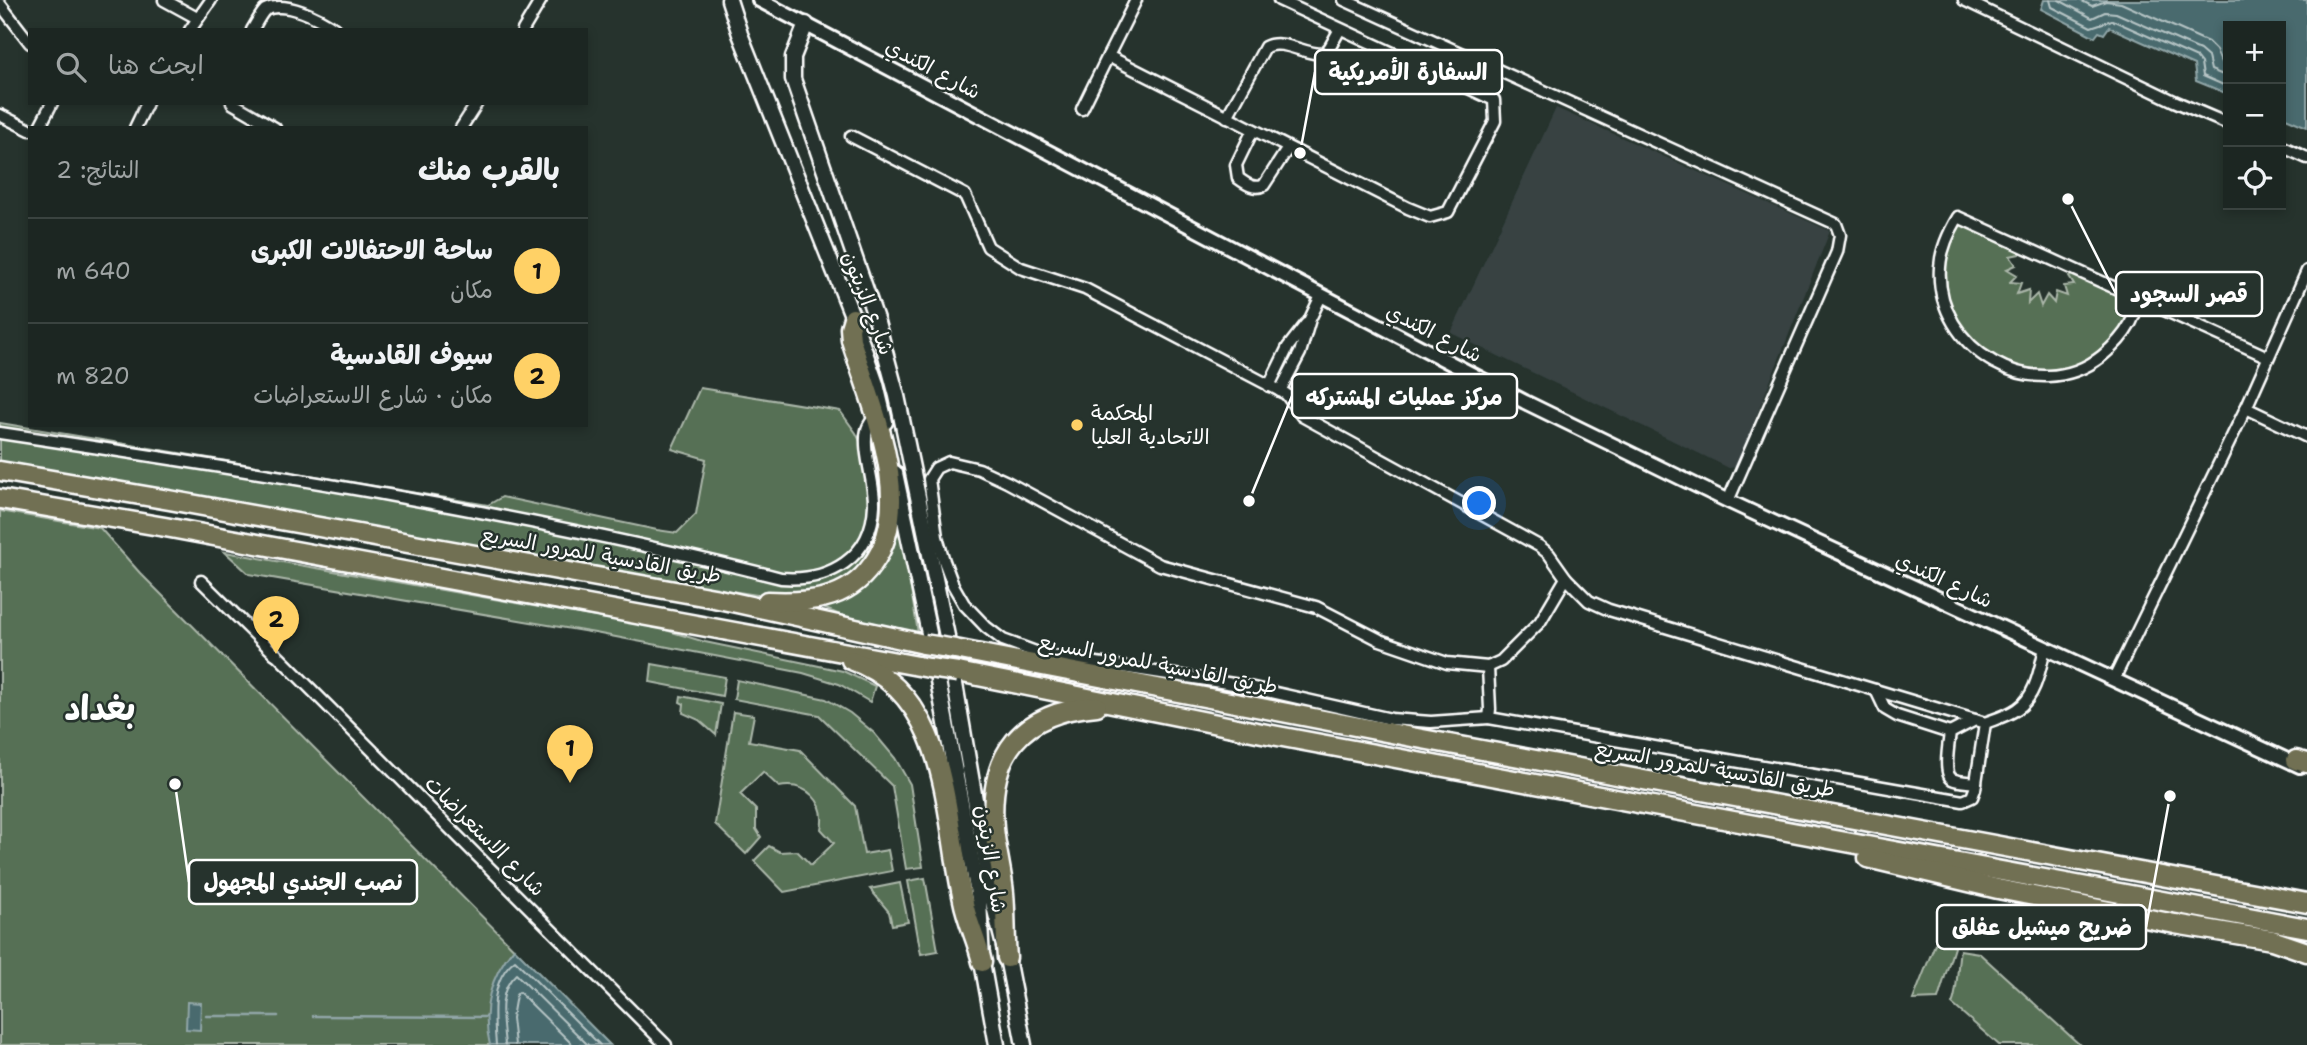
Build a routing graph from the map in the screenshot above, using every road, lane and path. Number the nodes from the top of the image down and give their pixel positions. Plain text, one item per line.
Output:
1 (164, 0) edge
2 (211, 0) edge
3 (541, 0) edge
4 (729, 0) edge
5 (759, 0) edge
6 (1136, 0) edge
7 (1279, 0) edge
8 (1344, 0) edge
9 (1964, 0) edge
10 (0, 4) edge
11 (197, 18) junction
12 (806, 24) junction
13 (191, 28) edge
14 (253, 28) edge
15 (334, 28) edge
16 (524, 28) edge
17 (1340, 29) junction
18 (28, 40) edge
19 (1108, 56) junction
20 (51, 105) edge
21 (146, 105) edge
22 (235, 105) edge
23 (476, 105) edge
24 (1082, 109) dead end
25 (0, 115) edge
26 (1227, 117) junction
27 (2223, 122) edge
28 (40, 126) edge
29 (136, 126) edge
30 (272, 126) edge
31 (462, 126) edge
32 (28, 129) edge
33 (1254, 130) junction
34 (851, 136) dead end
35 (2283, 147) edge
36 (1288, 148) junction
37 (2307, 158) edge
38 (2307, 271) edge
39 (1321, 296) junction
40 (2140, 299) junction
41 (853, 318) joint
42 (1310, 318) junction
43 (2268, 357) junction
44 (1269, 386) junction
45 (1280, 391) junction
46 (897, 396) junction
47 (875, 405) junction
48 (2246, 408) junction
49 (0, 433) edge
50 (2307, 437) edge
51 (0, 471) edge
52 (0, 499) edge
53 (1728, 501) junction
54 (1566, 578) junction
55 (201, 581) dead end
56 (714, 598) junction
57 (926, 639) junction
58 (951, 642) junction
59 (818, 648) junction
60 (2045, 648) junction
61 (1488, 667) junction
62 (933, 674) junction
63 (957, 678) junction
64 (2114, 679) junction
65 (1876, 690) junction
66 (1118, 705) junction
67 (1489, 718) junction
68 (1980, 721) junction
69 (1950, 733) junction
70 (2304, 764) edge
71 (1976, 783) junction
72 (1743, 824) junction
73 (2307, 902) edge
74 (2307, 928) edge
75 (1002, 937) junction
76 (981, 943) junction
77 (2307, 952) edge
78 (1007, 958) junction
79 (982, 962) junction
80 (666, 1045) edge
81 (997, 1045) edge
82 (1024, 1045) edge

1 - 11 street
2 - 11 street
3 - 16 street
4 - 41 main road, شارع الزيتون
5 - 12 street, شارع الكندي
6 - 19 street
7 - 17 street
8 - 53 street
9 - 27 street
10 - 18 street
11 - 13 street
12 - 39 street, شارع الكندي
12 - 46 main road, شارع الزيتون
14 - 15 street
17 - 26 street
17 - 36 street
19 - 24 street
19 - 26 street
20 - 28 street
21 - 29 street
22 - 30 street
23 - 31 street
25 - 32 street
26 - 33 street
33 - 36 street
33 - 36 street
34 - 44 street
35 - 37 street
38 - 43 street
39 - 42 street
39 - 53 street, شارع الكندي
40 - 40 street
40 - 43 street
41 - 47 highway
42 - 44 street
42 - 45 street
43 - 48 street
44 - 45 street
45 - 54 street
46 - 47 main road
46 - 58 main road, شارع الزيتون
47 - 49 street
47 - 56 highway
47 - 57 main road
48 - 50 street
48 - 64 street
51 - 56 highway, طريق القادسية للمرور السريع
52 - 59 highway
53 - 60 street, شارع الكندي
54 - 61 street
54 - 65 street
55 - 80 street, شارع الاستعراضات
56 - 57 highway, طريق القادسية للمرور السريع
57 - 58 highway, طريق القادسية للمرور السريع, bridge
58 - 73 highway, طريق القادسية للمرور السريع
59 - 62 highway
59 - 79 highway
60 - 64 street, شارع الكندي
60 - 68 street
61 - 67 street
61 - 67 street
62 - 63 highway, bridge
62 - 76 main road, شارع الزيتون
63 - 66 highway
63 - 75 main road, شارع الزيتون
64 - 70 street, شارع الكندي
65 - 68 street
65 - 69 street
66 - 72 highway
66 - 78 highway
67 - 71 street
68 - 69 street
68 - 71 street
69 - 71 street
72 - 74 highway
72 - 77 highway
75 - 76 main road
75 - 78 main road, شارع الزيتون
76 - 79 main road, شارع الزيتون
78 - 82 main road, شارع الزيتون
79 - 81 main road, شارع الزيتون

